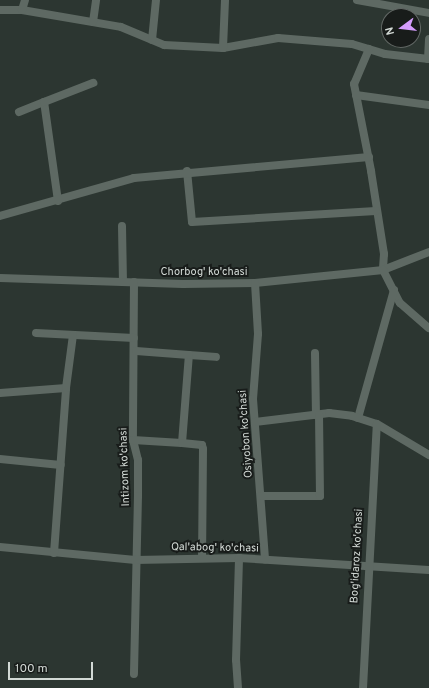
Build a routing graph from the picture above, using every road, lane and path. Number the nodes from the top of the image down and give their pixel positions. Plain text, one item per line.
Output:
1 (25, 0) edge
2 (96, 0) edge
3 (156, 0) edge
4 (225, 0) edge
5 (357, 0) edge
6 (0, 10) edge
7 (22, 10) junction
8 (429, 13) edge
9 (93, 22) junction
10 (429, 39) edge
11 (152, 40) junction
12 (223, 48) junction
13 (368, 49) junction
14 (429, 59) edge
15 (93, 83) dead end
16 (356, 96) junction
17 (44, 102) junction
18 (429, 105) edge
19 (19, 112) dead end
20 (369, 157) junction
21 (188, 171) junction
22 (58, 201) junction
23 (376, 211) junction
24 (0, 216) edge
25 (122, 226) dead end
26 (429, 252) edge
27 (383, 270) junction
28 (0, 278) edge
29 (123, 282) junction
30 (134, 282) junction
31 (255, 283) junction
32 (394, 290) junction
33 (429, 328) edge
34 (36, 333) dead end
35 (73, 335) junction
36 (134, 338) junction
37 (136, 351) junction
38 (315, 353) dead end
39 (189, 355) junction
40 (216, 357) dead end
41 (66, 388) junction
42 (0, 393) edge
43 (317, 415) junction
44 (358, 418) junction
45 (255, 422) junction
46 (377, 424) junction
47 (133, 440) junction
48 (182, 442) junction
49 (429, 455) edge
50 (0, 459) edge
51 (61, 465) junction
52 (261, 496) junction
53 (0, 547) edge
54 (54, 553) junction
55 (202, 557) junction
56 (239, 558) junction
57 (135, 560) junction
58 (265, 560) junction
59 (367, 564) junction
60 (429, 570) edge
61 (134, 674) dead end
62 (238, 688) edge
63 (363, 688) edge

1 - 7 street
2 - 9 street
3 - 11 street
4 - 12 street
5 - 8 street
6 - 7 street
7 - 9 street
9 - 11 street
10 - 14 street
11 - 12 street
12 - 13 street
13 - 14 street
13 - 16 street
15 - 17 street
16 - 18 street
16 - 20 street
17 - 19 street
17 - 22 street
20 - 21 street
20 - 23 street
21 - 22 street
21 - 23 street
22 - 24 street
23 - 27 street
25 - 29 street
26 - 27 street, Сhorbog' ko'chasi
27 - 31 street, Сhorbog' ko'chasi
27 - 32 street
28 - 29 street, Сhorbog' ko'chasi
29 - 30 street, Сhorbog' ko'chasi
30 - 31 street, Сhorbog' ko'chasi
30 - 36 street, Intizom ko'chasi
31 - 45 street, Osiyobon ko'chasi
32 - 33 street
32 - 44 street
34 - 35 street
35 - 36 street
35 - 41 street
36 - 37 street, Intizom ko'chasi
37 - 39 street
37 - 47 street, Intizom ko'chasi
38 - 43 street
39 - 40 street
39 - 48 street
41 - 42 street
41 - 51 street
43 - 44 street
43 - 45 street
43 - 52 street
44 - 46 street
45 - 52 street, Osiyobon ko'chasi
46 - 49 street
46 - 59 street, Bog'idaroz ko'chasi
47 - 48 street
47 - 57 street, Intizom ko'chasi
48 - 55 street
50 - 51 street
51 - 54 street
52 - 58 street, Osiyobon ko'chasi
53 - 54 street, Qal'abog' ko'chasi
54 - 57 street, Qal'abog' ko'chasi
55 - 56 street, Qal'abog' ko'chasi
55 - 57 street, Qal'abog' ko'chasi
56 - 58 street, Qal'abog' ko'chasi
56 - 62 street
57 - 61 street, Intizom ko'chasi
58 - 59 street, Qal'abog' ko'chasi
59 - 60 street, Qal'abog' ko'chasi
59 - 63 street, Bog'idaroz ko'chasi

